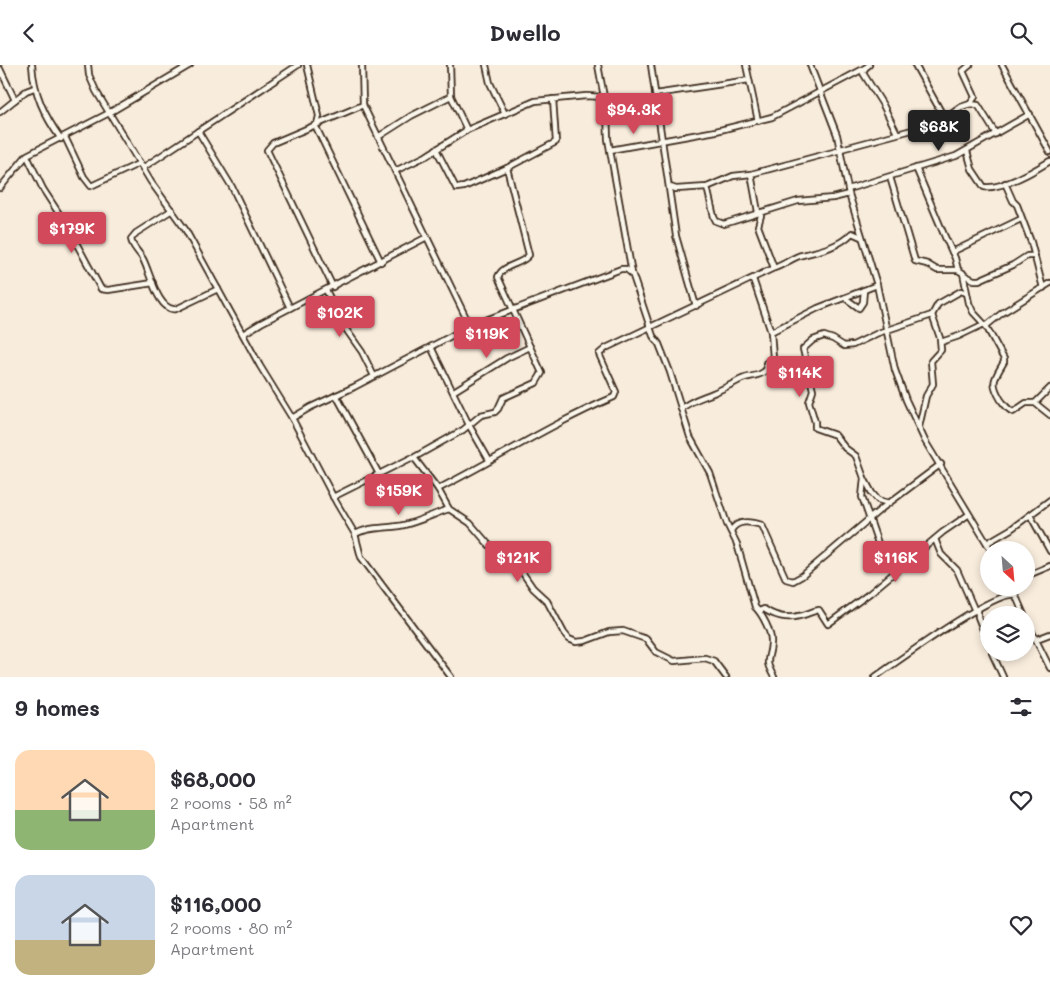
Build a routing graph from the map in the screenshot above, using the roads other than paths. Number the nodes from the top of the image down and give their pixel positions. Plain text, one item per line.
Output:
1 (32, 65) edge
2 (88, 65) edge
3 (190, 65) edge
4 (298, 65) edge
5 (307, 65) edge
6 (362, 65) edge
7 (450, 65) edge
8 (486, 65) edge
9 (598, 65) edge
10 (652, 65) edge
11 (746, 65) edge
12 (854, 65) edge
13 (915, 65) edge
14 (970, 65) edge
15 (1002, 65) edge
16 (811, 66) edge
17 (867, 67) edge
18 (0, 69) edge
19 (853, 73) junction
20 (749, 80) junction
21 (34, 88) junction
22 (821, 93) junction
23 (655, 94) junction
24 (451, 96) junction
25 (603, 97) junction
26 (553, 99) junction
27 (15, 100) junction
28 (970, 103) junction
29 (363, 105) junction
30 (0, 112) edge
31 (109, 113) junction
32 (505, 114) junction
33 (1030, 114) junction
34 (945, 119) junction
35 (758, 121) junction
36 (316, 125) junction
37 (467, 130) junction
38 (198, 131) junction
39 (896, 133) junction
40 (996, 133) junction
41 (378, 137) junction
42 (63, 138) junction
43 (662, 141) junction
44 (1045, 144) junction
45 (1050, 147) edge
46 (436, 149) junction
47 (610, 150) junction
48 (841, 150) junction
49 (967, 151) junction
50 (1050, 152) edge
51 (27, 156) junction
52 (1050, 161) edge
53 (142, 165) junction
54 (507, 168) junction
55 (916, 168) junction
56 (395, 171) junction
57 (751, 174) junction
58 (890, 177) junction
59 (1005, 183) junction
60 (670, 187) junction
61 (707, 187) junction
62 (0, 188) edge
63 (848, 191) junction
64 (172, 210) junction
65 (760, 212) junction
66 (752, 215) junction
67 (1021, 219) junction
68 (758, 221) junction
69 (427, 237) junction
70 (861, 237) junction
71 (952, 253) junction
72 (1035, 257) junction
73 (381, 262) junction
74 (774, 268) junction
75 (958, 270) junction
76 (632, 273) junction
77 (964, 275) junction
78 (753, 279) junction
79 (153, 283) junction
80 (1050, 283) edge
81 (877, 285) junction
82 (333, 287) junction
83 (1043, 288) junction
84 (218, 289) junction
85 (326, 290) junction
86 (864, 290) junction
87 (966, 293) junction
88 (845, 297) junction
89 (696, 306) junction
90 (290, 308) junction
91 (512, 311) junction
92 (932, 315) junction
93 (985, 325) junction
94 (470, 326) junction
95 (651, 327) junction
96 (888, 330) junction
97 (771, 332) junction
98 (243, 334) junction
99 (941, 342) junction
100 (432, 347) junction
101 (530, 347) junction
102 (374, 376) junction
103 (1050, 388) edge
104 (454, 391) junction
105 (336, 395) junction
106 (1035, 403) junction
107 (681, 409) junction
108 (1050, 415) edge
109 (292, 418) junction
110 (469, 425) junction
111 (918, 428) junction
112 (413, 458) junction
113 (489, 460) junction
114 (940, 465) junction
115 (379, 474) junction
116 (864, 478) junction
117 (438, 489) junction
118 (333, 497) junction
119 (1050, 500) edge
120 (889, 503) junction
121 (449, 509) junction
122 (968, 515) junction
123 (1030, 515) junction
124 (869, 520) junction
125 (731, 531) junction
126 (355, 534) junction
127 (934, 539) junction
128 (986, 541) edge
129 (990, 541) edge
130 (1050, 551) edge
131 (903, 565) junction
132 (1050, 566) edge
133 (1035, 572) edge
134 (1006, 596) edge
135 (977, 610) junction
136 (759, 611) junction
137 (980, 622) edge
138 (1050, 633) edge
139 (1035, 636) edge
140 (1037, 639) junction
141 (996, 661) edge
142 (1050, 667) edge
143 (451, 677) edge
144 (726, 677) edge
145 (774, 677) edge
146 (875, 677) edge
147 (1003, 677) edge

1 - 21 street
2 - 31 street
3 - 31 street
4 - 38 street
5 - 36 street
6 - 29 street
7 - 24 street
8 - 32 street
9 - 25 street
10 - 23 street
11 - 20 street
12 - 19 street
13 - 34 street
14 - 28 street
15 - 33 street
16 - 22 street
17 - 19 street
17 - 39 street
18 - 27 street
19 - 22 street
20 - 23 street
20 - 35 street
21 - 27 street
21 - 42 street
22 - 35 street
22 - 48 street
23 - 43 street
24 - 37 street
24 - 41 street
25 - 26 street
25 - 47 street
26 - 32 street
26 - 54 street
27 - 30 street
28 - 34 street
28 - 40 street
29 - 36 street
29 - 41 street
31 - 42 street
31 - 53 street
32 - 37 street
33 - 40 street
33 - 44 street
34 - 39 street
35 - 43 street
36 - 73 street
36 - 82 street
37 - 46 street
38 - 53 street
38 - 90 street
39 - 48 street
40 - 49 street
41 - 56 street
42 - 51 street
42 - 53 street
43 - 47 street
43 - 60 street
44 - 45 street
44 - 50 street
46 - 54 street
46 - 56 street
47 - 76 street
48 - 57 street
48 - 63 street
49 - 55 street
49 - 59 street
51 - 62 street
51 - 79 street
52 - 59 street
53 - 64 street
54 - 91 street
55 - 58 street
55 - 71 street
56 - 69 street
57 - 61 street
57 - 65 street
58 - 63 street
58 - 75 street
59 - 67 street
60 - 61 street
60 - 89 street
61 - 66 street
63 - 65 street
63 - 70 street
64 - 79 street
64 - 84 street
65 - 66 street
65 - 68 street
66 - 68 street
67 - 71 street
67 - 72 street
68 - 74 street
69 - 73 street
69 - 94 street
70 - 74 street
70 - 81 street
71 - 75 street
72 - 77 street
72 - 83 street
73 - 82 street
74 - 78 street
75 - 77 street
76 - 91 street
76 - 95 street
77 - 87 street
78 - 89 street
78 - 97 street
79 - 84 street
80 - 83 street
81 - 86 street
81 - 96 street
82 - 85 street
83 - 93 street
84 - 98 street
85 - 90 street
85 - 102 street
86 - 88 street
86 - 88 street
87 - 92 street
87 - 93 street
88 - 97 street
89 - 95 street
90 - 98 street
91 - 94 street
91 - 101 street
92 - 96 street
92 - 99 street
93 - 99 street
93 - 106 street
94 - 100 street
95 - 107 street
95 - 113 street
96 - 111 street
96 - 116 street
97 - 107 street
98 - 109 street
99 - 111 street
100 - 102 street
100 - 104 street
101 - 104 street
101 - 110 street
102 - 105 street
103 - 106 street
104 - 110 street
105 - 109 street
105 - 115 street
106 - 108 street
107 - 125 street
109 - 118 street
110 - 112 street
110 - 113 street
111 - 114 street
112 - 115 street
112 - 117 street
113 - 117 street
114 - 120 street
114 - 122 street
115 - 118 street
116 - 120 street
116 - 124 street
117 - 121 street
118 - 126 street
119 - 123 street
120 - 124 street
121 - 126 street
121 - 144 street
122 - 127 street
122 - 128 street
123 - 129 street
123 - 130 street
124 - 125 street
124 - 131 street
125 - 136 street
126 - 143 street
127 - 131 street
127 - 135 street
131 - 136 street
132 - 133 street
134 - 135 street
135 - 137 street
135 - 146 street
136 - 145 street
138 - 140 street
139 - 140 street
140 - 142 street
141 - 147 street

